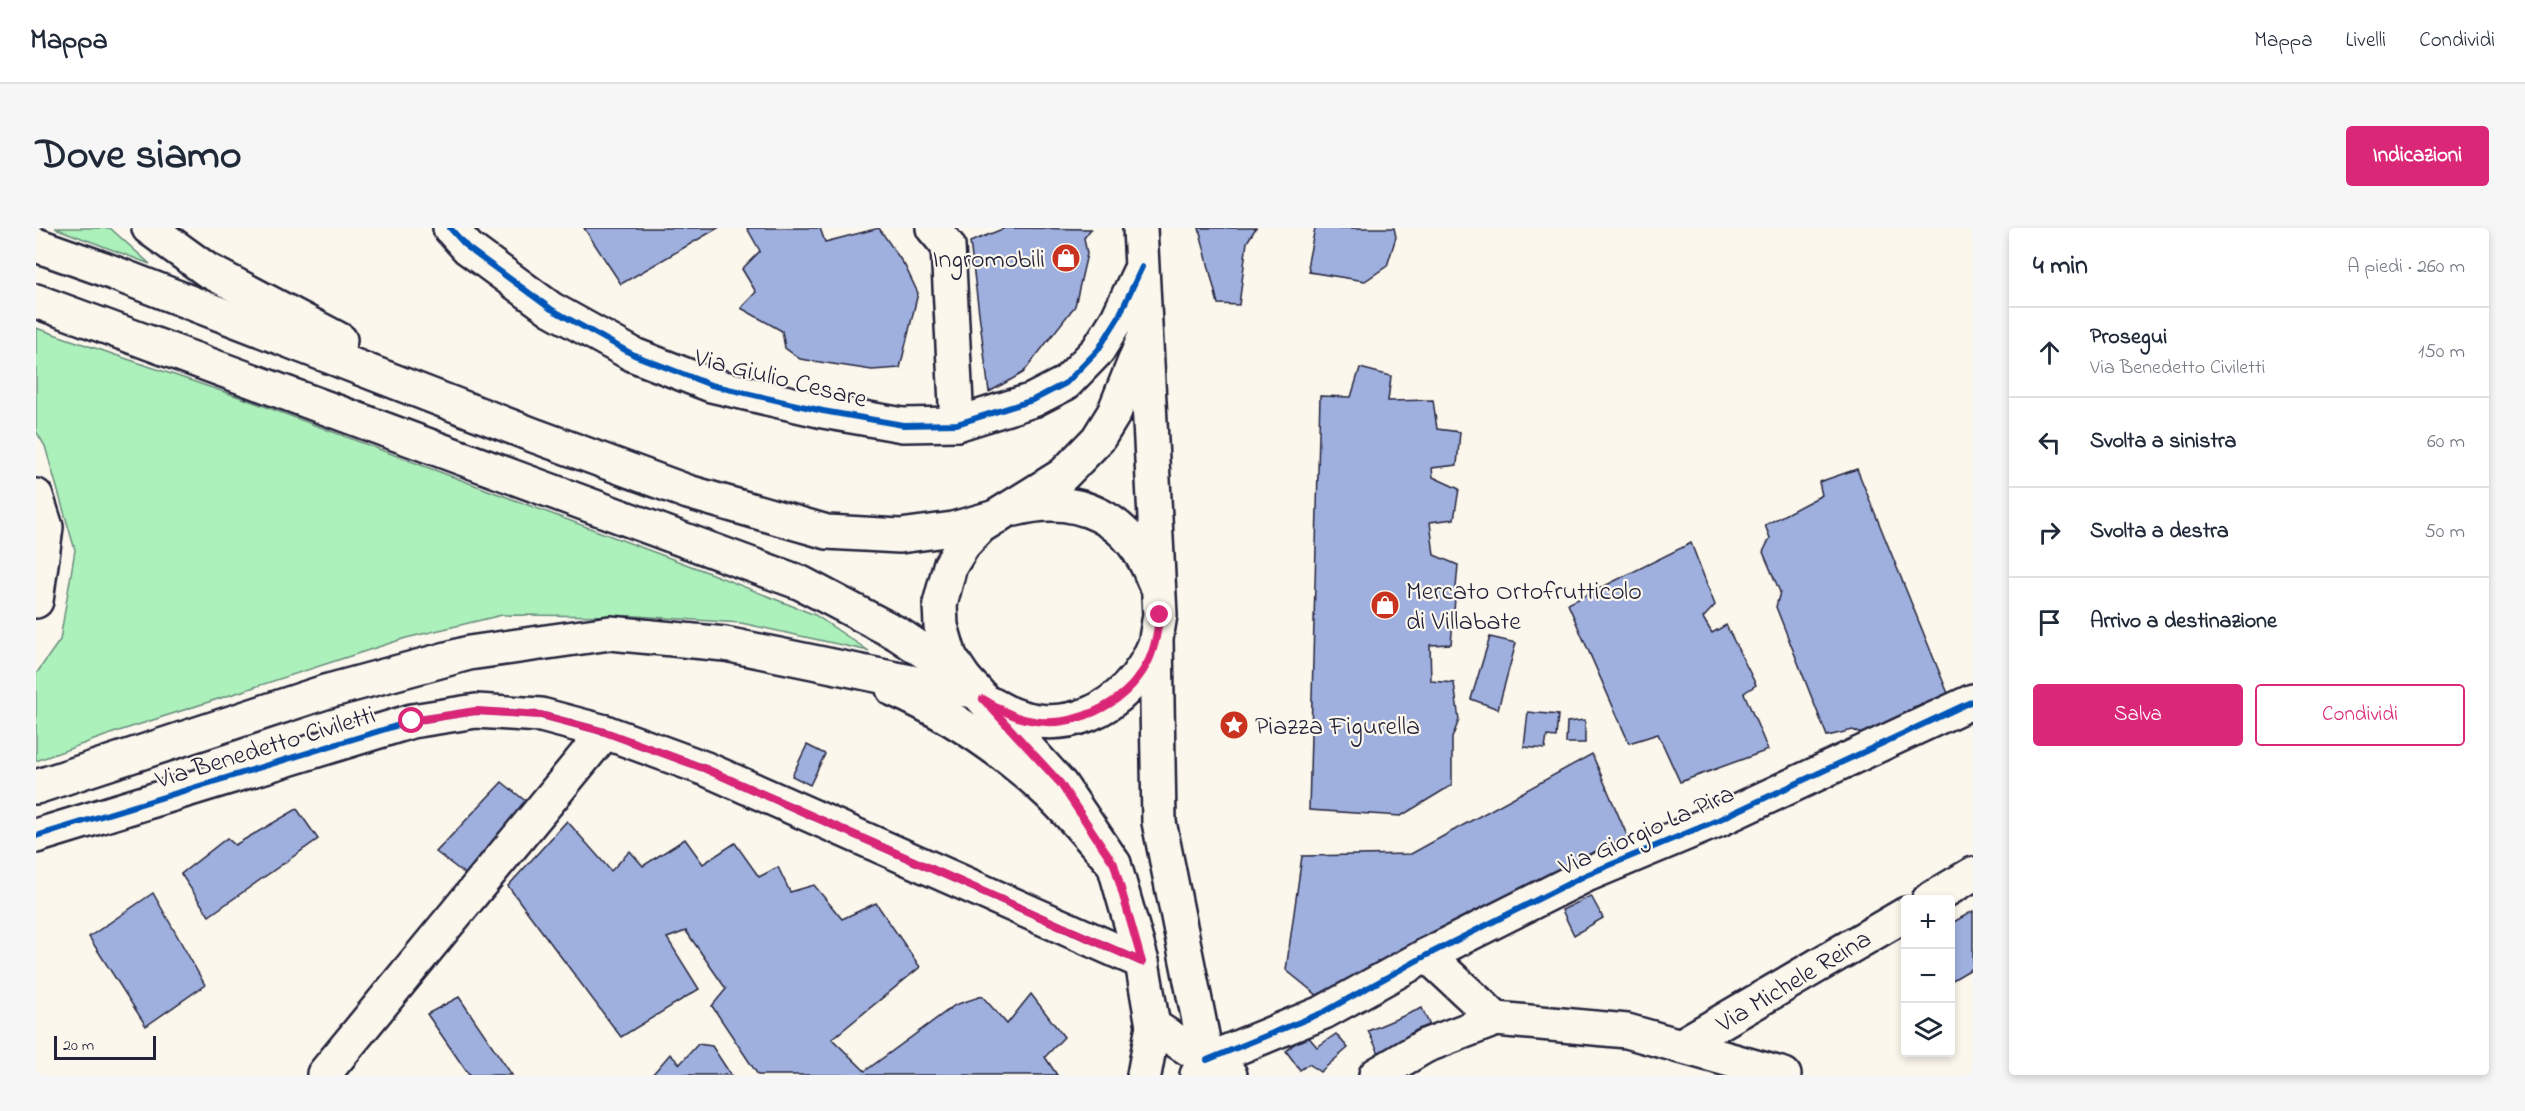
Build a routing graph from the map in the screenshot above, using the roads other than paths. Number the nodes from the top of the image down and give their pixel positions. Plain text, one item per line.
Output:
1 (149, 228) edge
2 (450, 228) edge
3 (933, 228) edge
4 (1140, 229) edge
5 (36, 245) edge
6 (1142, 267) junction
7 (36, 301) edge
8 (1145, 336) junction
9 (1066, 383) junction
10 (1114, 413) junction
11 (957, 424) junction
12 (533, 435) junction
13 (36, 496) edge
14 (1001, 514) junction
15 (36, 601) edge
16 (1158, 627) junction
17 (845, 668) junction
18 (974, 689) junction
19 (1973, 701) edge
20 (605, 732) junction
21 (36, 787) edge
22 (36, 836) edge
23 (1114, 864) junction
24 (1973, 874) edge
25 (1937, 895) edge
26 (1901, 916) edge
27 (1427, 955) junction
28 (1142, 962) junction
29 (1496, 1019) junction
30 (1153, 1026) junction
31 (1680, 1046) junction
32 (1211, 1070) edge
33 (324, 1074) edge
34 (1144, 1075) edge
35 (1376, 1075) edge
36 (1784, 1075) edge

1 - 12 main road
2 - 11 main road, Via Giulio Cesare
3 - 11 main road
4 - 6 main road
5 - 12 main road
6 - 8 main road
6 - 9 main road, Via Giulio Cesare
7 - 18 main road
8 - 10 main road
8 - 16 main road
9 - 10 main road
9 - 11 main road, Via Giulio Cesare
10 - 14 main road
12 - 14 main road
13 - 15 main road
14 - 16 main road
14 - 18 main road
16 - 18 main road
16 - 32 main road
17 - 18 main road
17 - 21 main road
17 - 23 main road
18 - 23 main road
19 - 27 main road, Via Giorgio La Pira
20 - 22 main road, Via Benedetto Civiletti
20 - 28 main road, Via Benedetto Civiletti
20 - 33 main road
23 - 28 main road
24 - 25 main road
26 - 31 main road, Via Michele Reina
27 - 29 main road
27 - 32 main road, Via Giorgio La Pira
28 - 30 main road
29 - 31 main road
29 - 35 main road
30 - 32 main road
30 - 34 main road
31 - 36 main road

